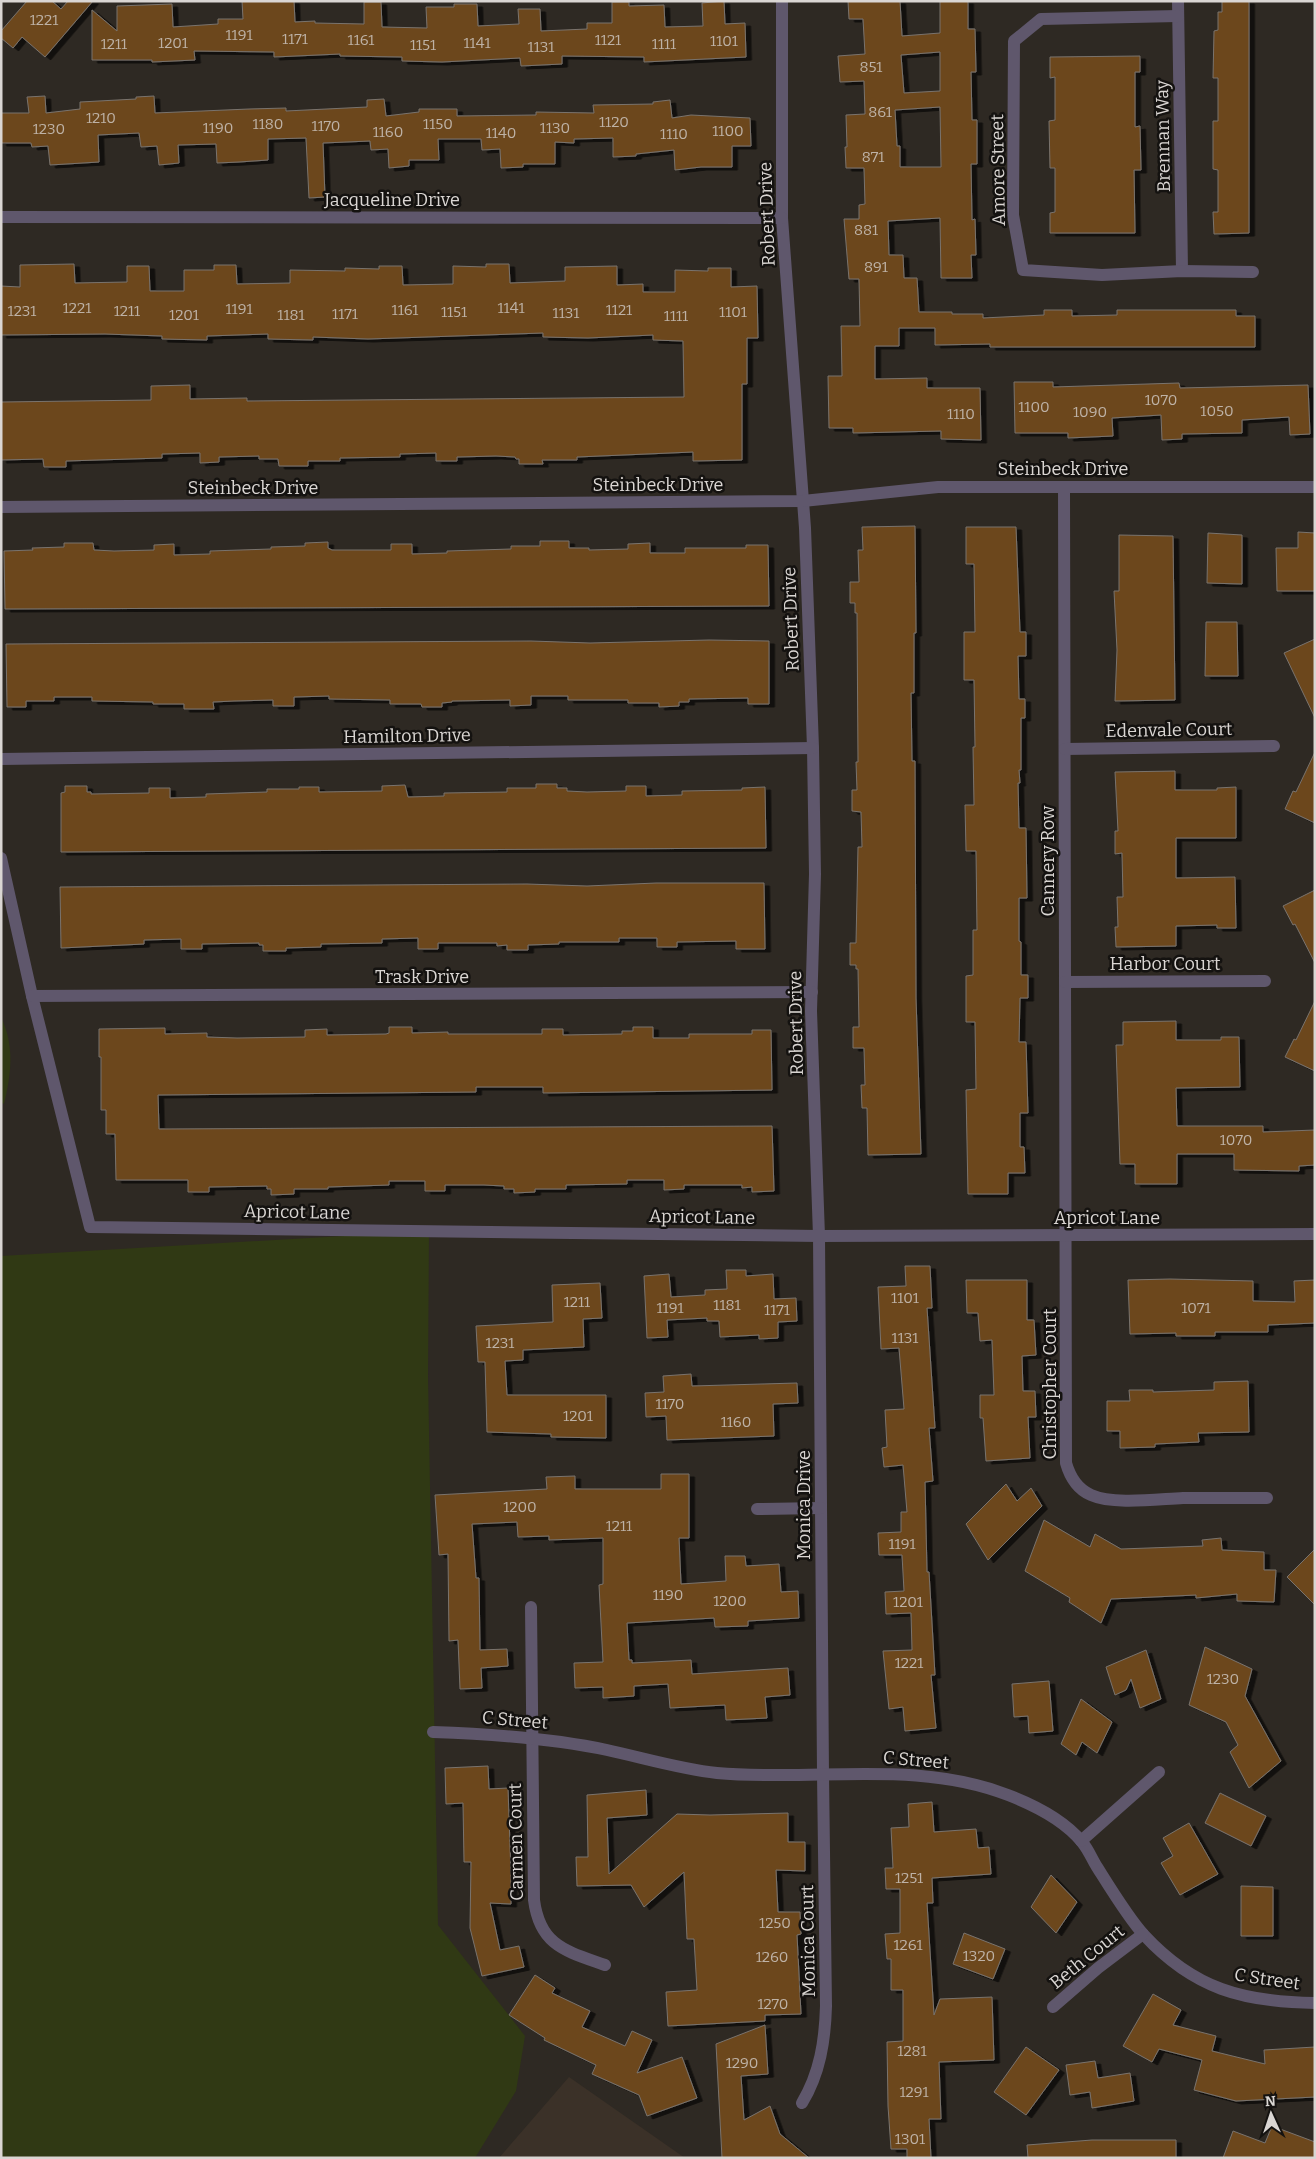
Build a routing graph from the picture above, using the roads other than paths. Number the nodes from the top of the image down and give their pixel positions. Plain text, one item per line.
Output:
1 (782, 1) edge
2 (1178, 1) edge
3 (1178, 16) junction
4 (1, 217) edge
5 (782, 218) junction
6 (1182, 271) junction
7 (1253, 272) dead end
8 (1064, 487) junction
9 (1315, 487) edge
10 (803, 501) junction
11 (1, 507) edge
12 (1274, 746) dead end
13 (813, 748) junction
14 (1065, 749) junction
15 (1, 759) edge
16 (1, 858) edge
17 (1265, 981) dead end
18 (1065, 982) junction
19 (812, 992) junction
20 (32, 996) junction
21 (1315, 1234) edge
22 (820, 1236) junction
23 (1066, 1236) junction
24 (1267, 1498) dead end
25 (821, 1508) junction
26 (757, 1509) dead end
27 (531, 1607) dead end
28 (433, 1732) dead end
29 (532, 1739) junction
30 (1159, 1772) dead end
31 (823, 1774) junction
32 (1081, 1841) junction
33 (1143, 1934) junction
34 (605, 1965) dead end
35 (1315, 2003) edge
36 (1053, 2007) dead end
37 (802, 2103) dead end

1 - 5 street, Robert Drive
2 - 3 street, Brennan Way
3 - 6 street, Brennan Way
3 - 6 street, Amore Street
4 - 5 street, Jacqueline Drive
5 - 10 street, Robert Drive
6 - 7 street, Amore Street
8 - 9 street, Steinbeck Drive
8 - 10 street, Steinbeck Drive
8 - 14 street, Cannery Row
10 - 11 street, Steinbeck Drive
10 - 13 street, Robert Drive
12 - 14 street, Edenvale Court
13 - 15 street, Hamilton Drive
13 - 19 street, Robert Drive
14 - 18 street, Cannery Row
16 - 20 street
17 - 18 street, Harbor Court
18 - 23 street, Cannery Row
19 - 20 street, Trask Drive
19 - 22 street, Robert Drive
20 - 22 street, Apricot Lane
21 - 23 street, Apricot Lane
22 - 23 street, Apricot Lane
22 - 25 street, Monica Drive
23 - 24 street, Christopher Court
25 - 26 street
25 - 31 street, Monica Drive
27 - 29 street, Carmen Court
28 - 29 street, C Street
29 - 31 street, C Street
29 - 34 street, Carmen Court
30 - 32 street
31 - 32 street, C Street
31 - 37 street, Monica Court
32 - 33 street, C Street
33 - 35 street, C Street
33 - 36 street, Beth Court

